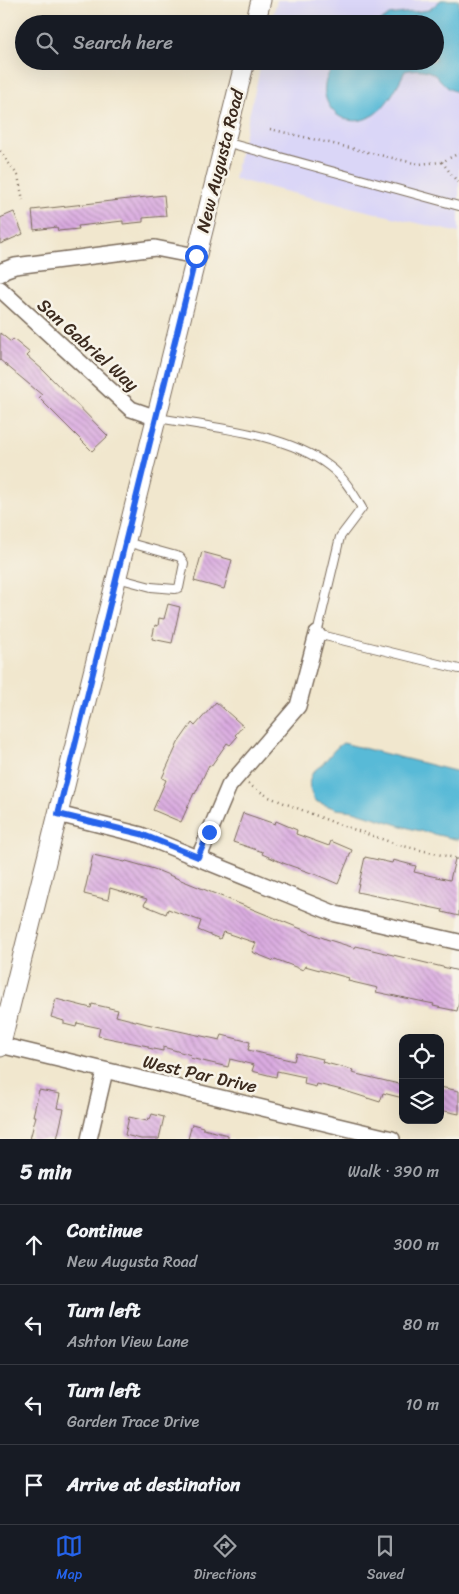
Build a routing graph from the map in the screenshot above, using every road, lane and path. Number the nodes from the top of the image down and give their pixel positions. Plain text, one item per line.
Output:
1 (261, 0) edge
2 (257, 15) edge
3 (243, 70) edge
4 (270, 129) dead end
5 (225, 142) junction
6 (0, 152) edge
7 (459, 153) edge
8 (442, 162) junction
9 (459, 184) edge
10 (23, 200) dead end
11 (459, 206) edge
12 (196, 256) junction
13 (0, 274) edge
14 (0, 289) edge
15 (157, 418) junction
16 (126, 542) junction
17 (117, 578) junction
18 (317, 634) junction
19 (459, 669) edge
20 (248, 784) dead end
21 (58, 814) junction
22 (198, 857) junction
23 (459, 859) edge
24 (459, 942) edge
25 (0, 1046) edge
26 (105, 1071) junction
27 (89, 1139) edge
28 (392, 1139) edge

1 - 2 street
3 - 5 street, New Augusta Road
4 - 8 path
5 - 11 lane
5 - 12 street, New Augusta Road
6 - 10 path
7 - 8 path
8 - 9 path
12 - 13 street
12 - 15 street, New Augusta Road
14 - 15 street, San Gabriel Way
15 - 16 street, New Augusta Road
15 - 18 lane
16 - 17 street, New Augusta Road
16 - 17 lane
17 - 21 street, New Augusta Road
18 - 19 lane
18 - 22 street
20 - 23 path
21 - 22 street
21 - 25 street, New Augusta Road
22 - 24 street
25 - 26 street, West Par Drive
26 - 27 street
26 - 28 street, West Par Drive

